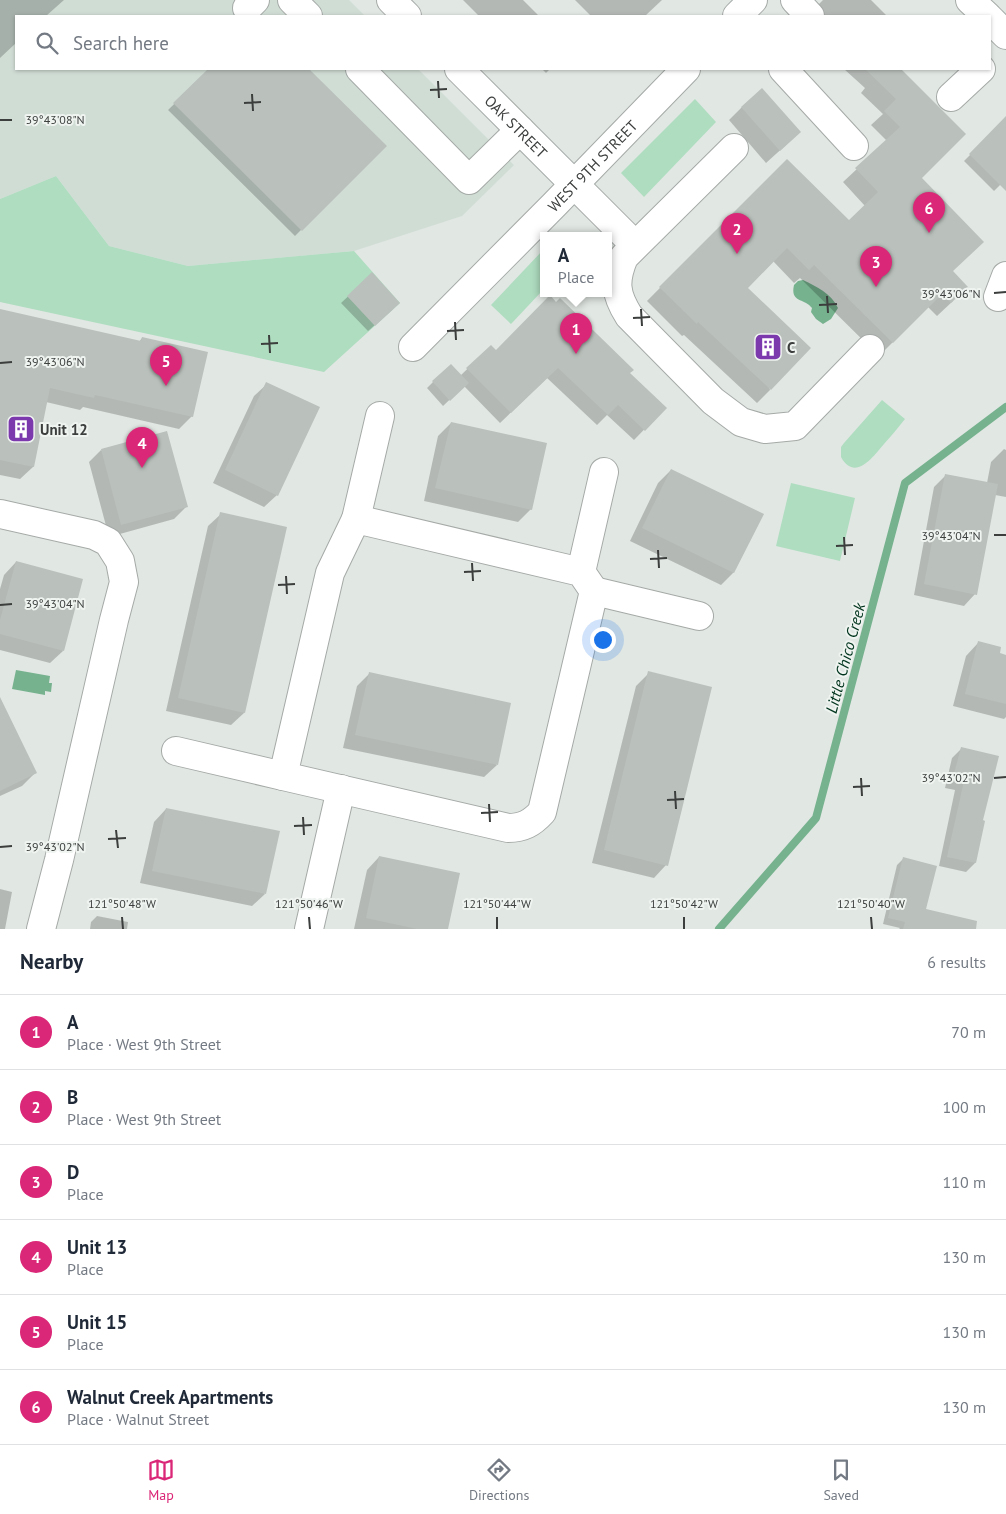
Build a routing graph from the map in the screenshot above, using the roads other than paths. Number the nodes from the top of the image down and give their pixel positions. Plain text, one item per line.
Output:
1 (292, 0) edge
2 (391, 0) edge
3 (753, 0) edge
4 (795, 0) edge
5 (970, 0) edge
6 (307, 15) edge
7 (406, 15) edge
8 (738, 15) edge
9 (809, 15) edge
10 (986, 15) edge
11 (991, 20) edge
12 (1006, 35) edge
13 (1006, 45) edge
14 (991, 60) edge
15 (361, 70) edge
16 (460, 70) edge
17 (685, 70) edge
18 (784, 70) edge
19 (980, 70) edge
20 (951, 98) dead end
21 (520, 130) junction
22 (854, 146) dead end
23 (734, 148) dead end
24 (574, 184) junction
25 (635, 245) junction
26 (413, 347) dead end
27 (870, 350) dead end
28 (380, 416) dead end
29 (604, 472) dead end
30 (0, 514) edge
31 (356, 519) junction
32 (587, 581) junction
33 (699, 616) dead end
34 (176, 751) dead end
35 (283, 776) junction
36 (341, 789) junction
37 (41, 929) edge
38 (309, 929) edge

1 - 6 street
2 - 7 street
3 - 8 street
4 - 9 street
5 - 10 street
11 - 12 street
13 - 14 street
15 - 21 street
16 - 21 street, OAK STREET
17 - 24 street, WEST 9TH STREET
18 - 22 street
19 - 20 street
21 - 24 street, OAK STREET
23 - 25 street
24 - 25 street, OAK STREET
24 - 26 street, WEST 9TH STREET
25 - 27 street
28 - 31 street
29 - 32 street
30 - 37 street
31 - 32 street
31 - 35 street
32 - 33 street
32 - 36 street
34 - 35 street
35 - 36 street
36 - 38 street

